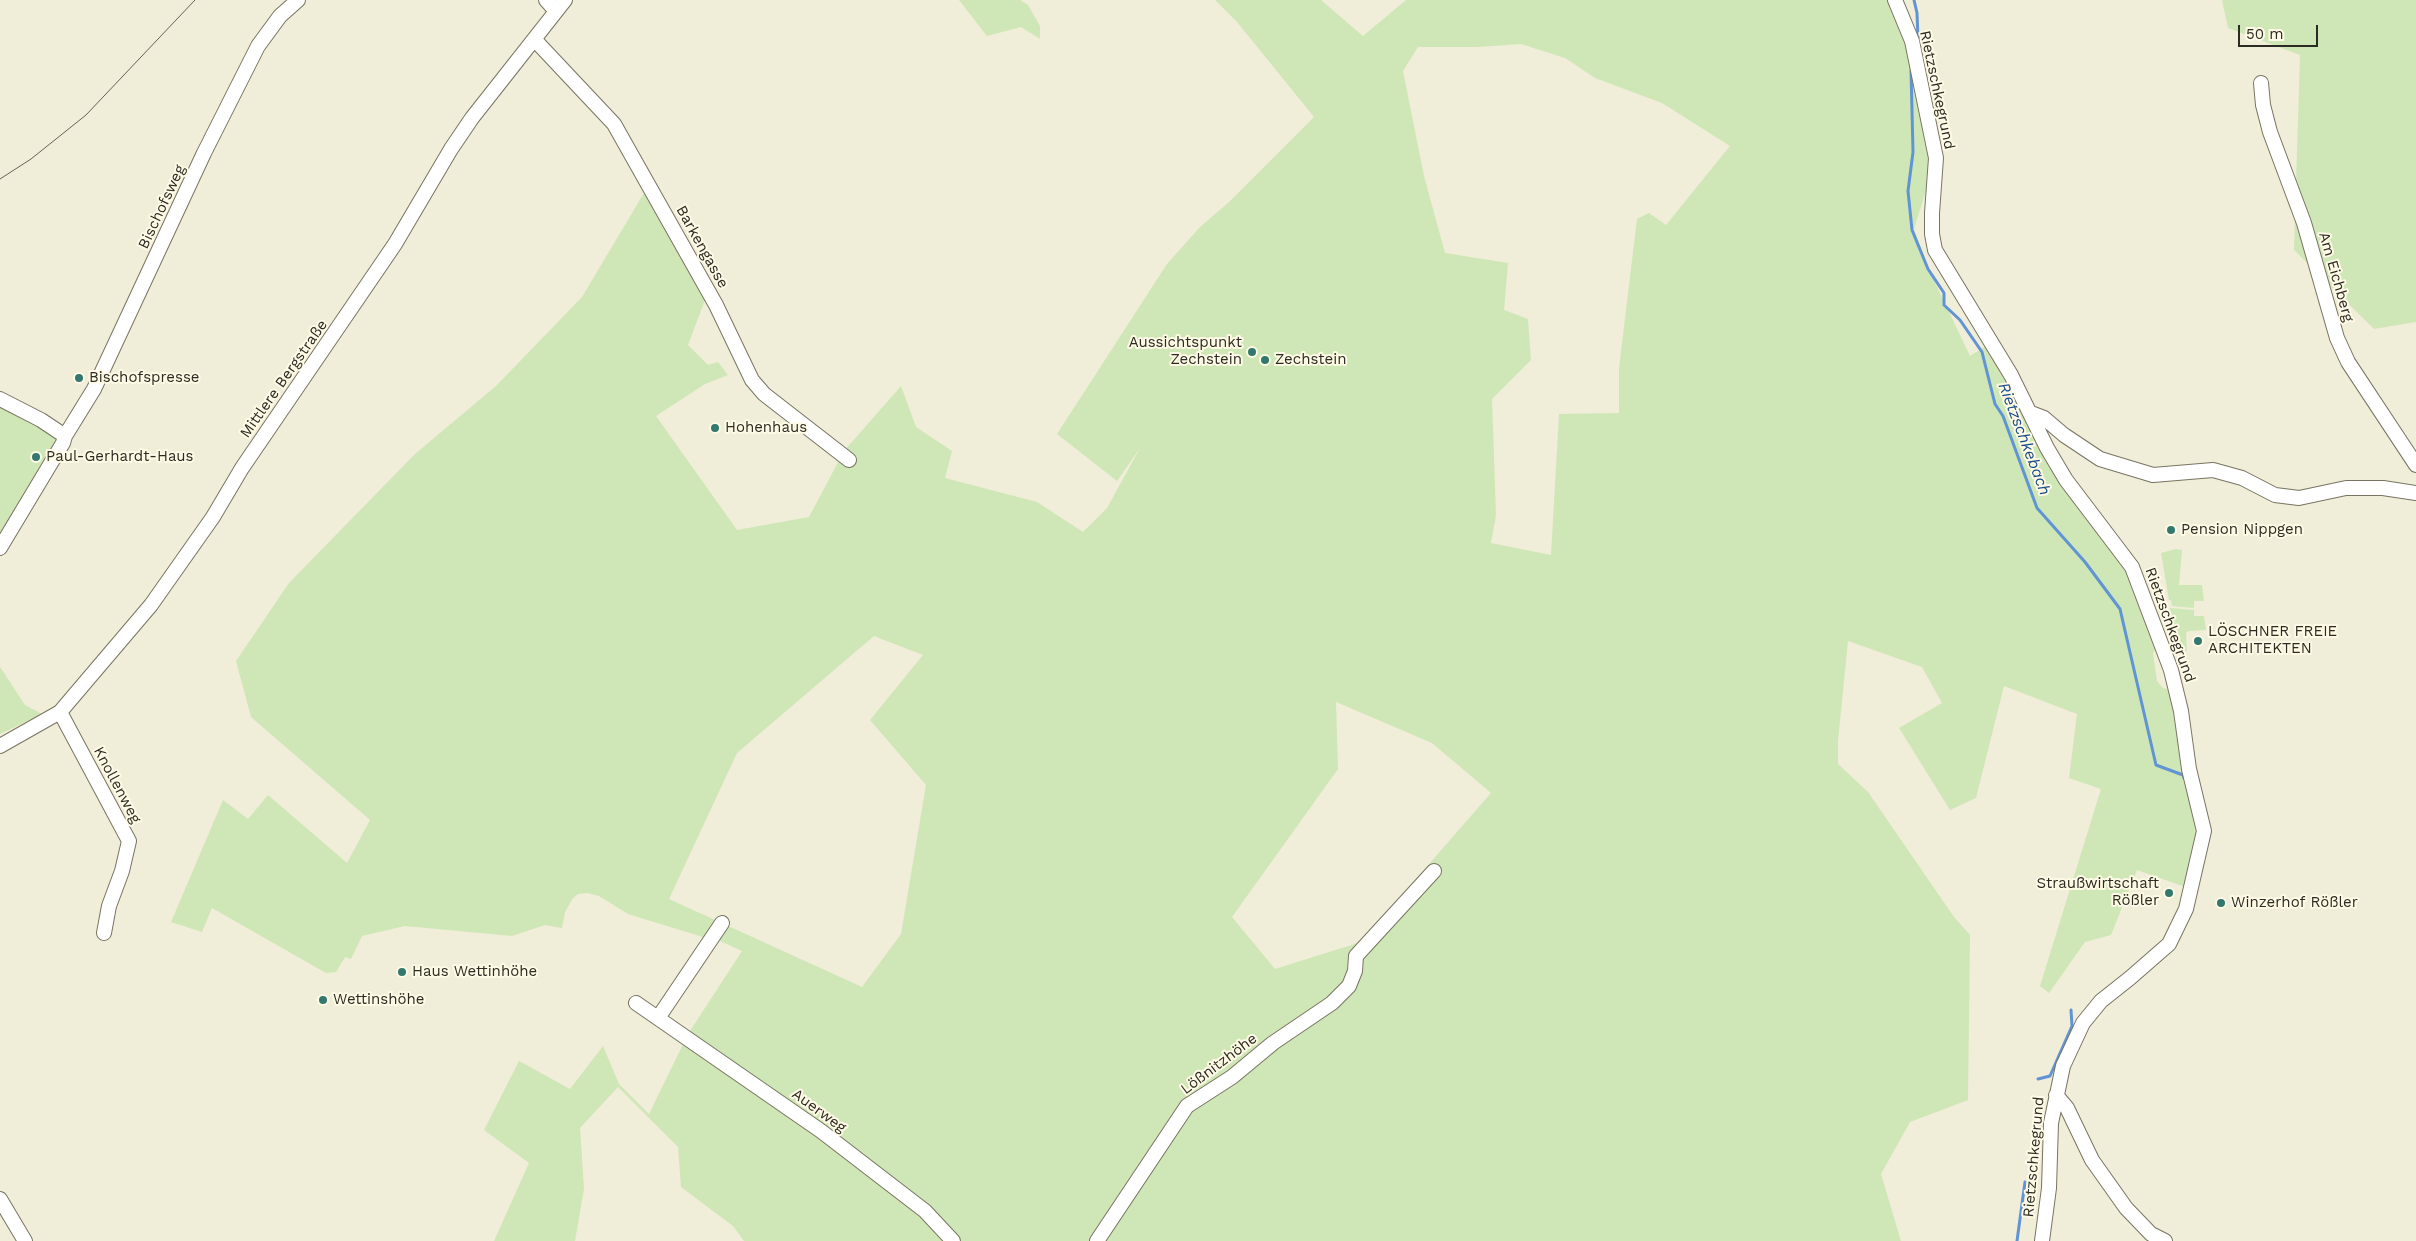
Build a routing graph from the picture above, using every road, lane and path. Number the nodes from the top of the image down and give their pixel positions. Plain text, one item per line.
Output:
1 (298, 0) edge
2 (546, 0) edge
3 (565, 0) edge
4 (1895, 0) edge
5 (556, 11) junction
6 (534, 39) junction
7 (2261, 83) dead end
8 (0, 399) edge
9 (2031, 414) junction
10 (64, 436) junction
11 (849, 460) dead end
12 (2416, 464) edge
13 (2416, 493) edge
14 (0, 548) edge
15 (60, 712) junction
16 (0, 746) edge
17 (1434, 871) dead end
18 (722, 924) dead end
19 (104, 933) dead end
20 (636, 1003) dead end
21 (658, 1018) junction
22 (2056, 1095) junction
23 (0, 1199) edge
24 (25, 1241) edge
25 (953, 1241) edge
26 (1097, 1241) edge
27 (2042, 1241) edge
28 (2165, 1241) edge

1 - 10 street, Bischofsweg
2 - 5 street
3 - 5 street, Mittlere Bergstraße
4 - 9 street, Rietzschkegrund
5 - 6 street, Mittlere Bergstraße
6 - 11 street, Barkengasse
6 - 15 street, Mittlere Bergstraße
7 - 12 street, Am Eichberg
8 - 10 street
9 - 13 street
9 - 22 street, Rietzschkegrund
10 - 14 street, Bischofsweg
15 - 16 street, Mittlere Bergstraße
15 - 19 street, Knollenweg
17 - 26 street, Lößnitzhöhe
18 - 21 street
20 - 21 street, Auerweg
21 - 25 street, Auerweg
22 - 27 street, Rietzschkegrund
22 - 28 street
23 - 24 street

